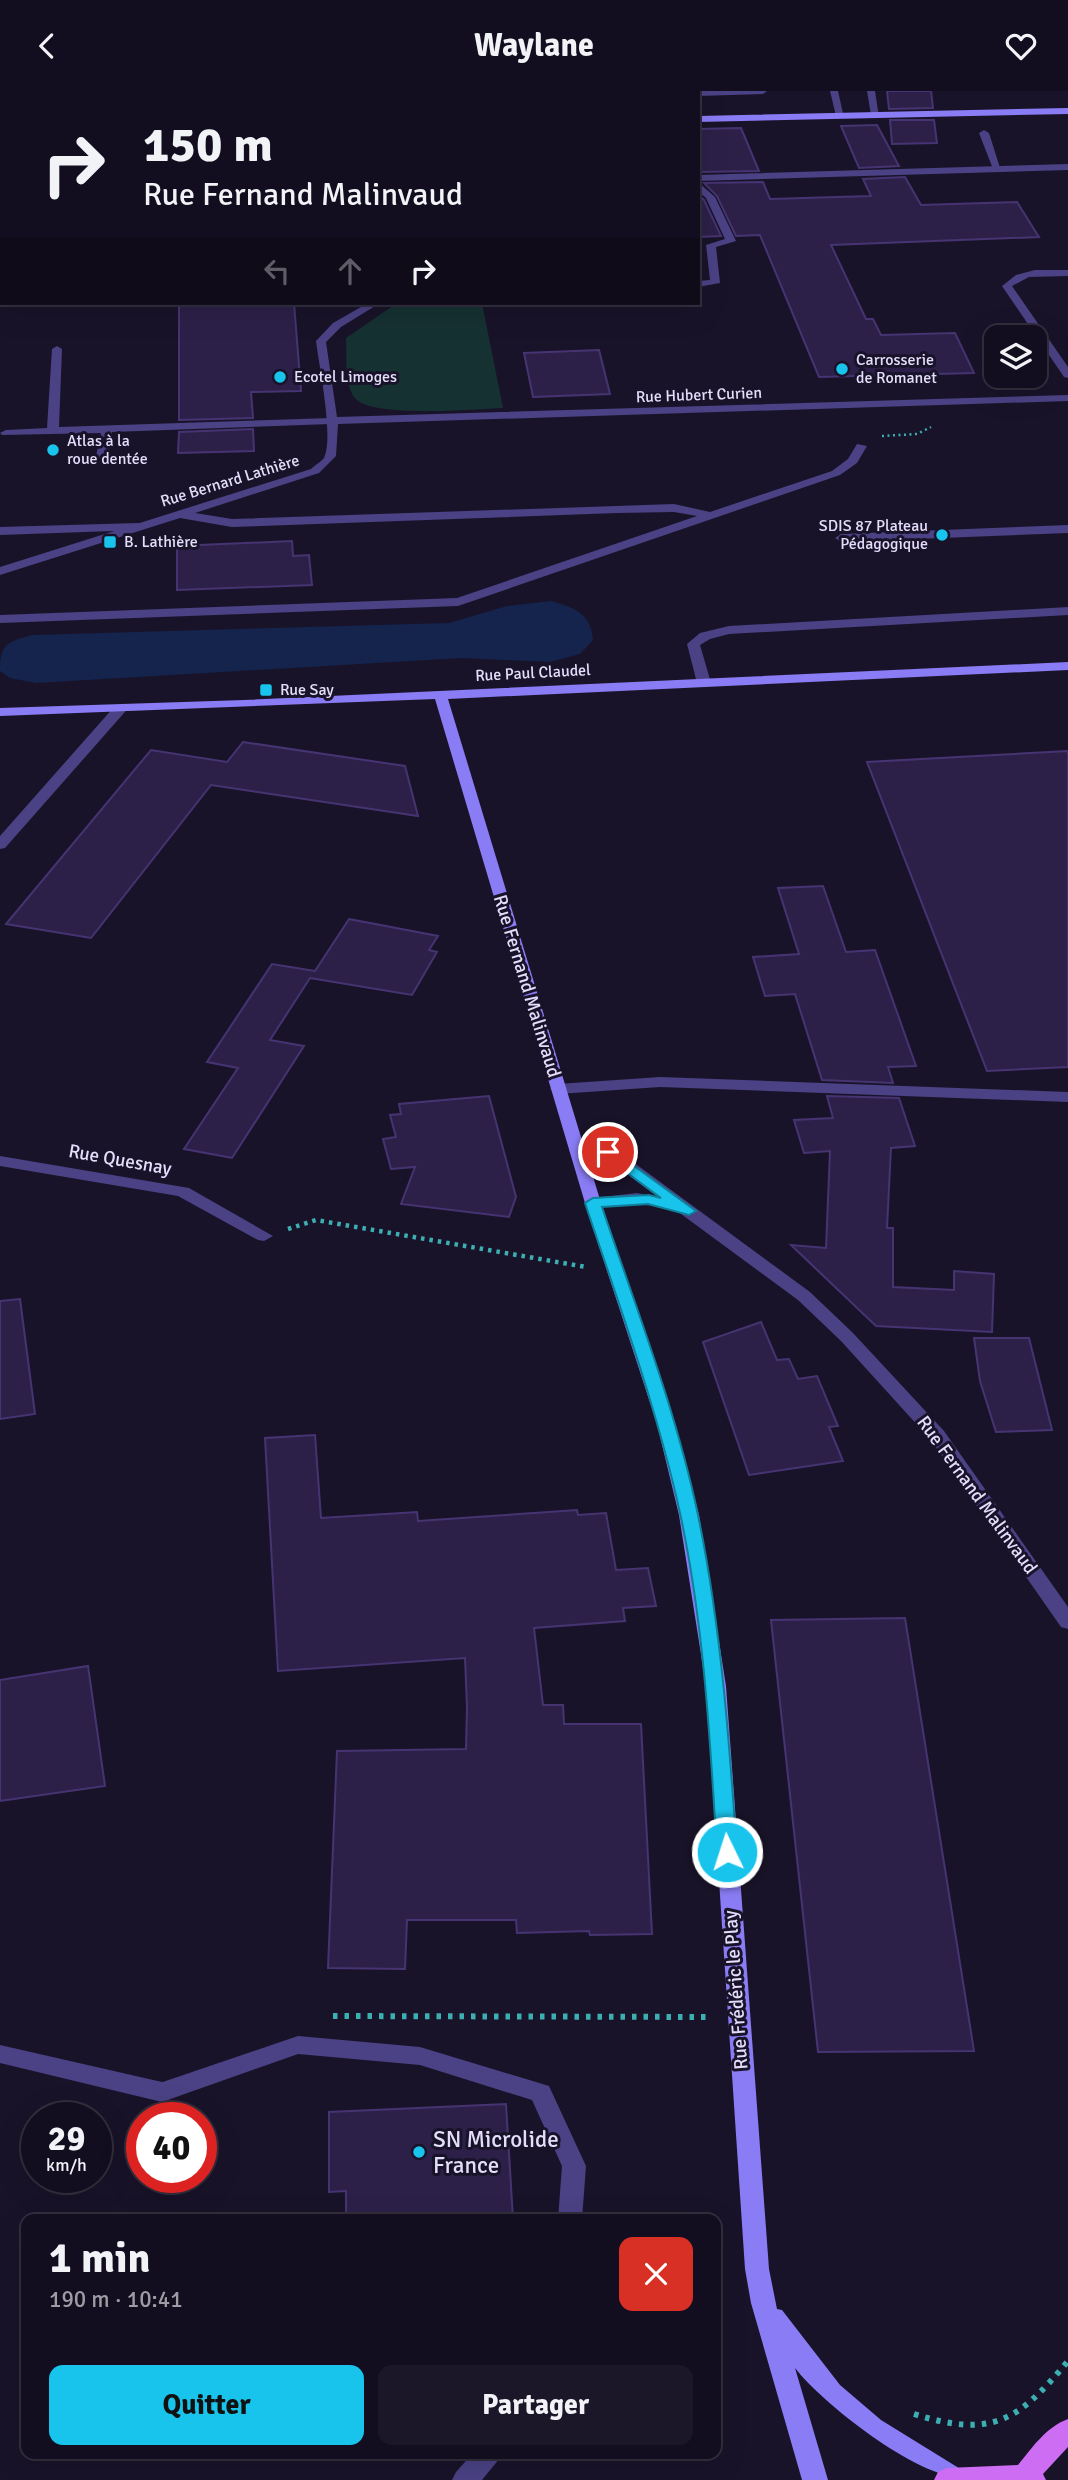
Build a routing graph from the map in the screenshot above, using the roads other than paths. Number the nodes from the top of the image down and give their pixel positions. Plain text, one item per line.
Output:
1 (763, 91) edge
2 (834, 91) edge
3 (871, 91) edge
4 (700, 93) edge
5 (1068, 111) edge
6 (841, 115) junction
7 (876, 115) junction
8 (700, 119) edge
9 (984, 133) dead end
10 (1068, 167) edge
11 (998, 169) junction
12 (700, 178) edge
13 (700, 187) edge
14 (700, 197) edge
15 (710, 197) junction
16 (1068, 273) edge
17 (700, 284) edge
18 (372, 305) edge
19 (57, 349) dead end
20 (1068, 375) edge
21 (1068, 398) edge
22 (331, 421) junction
23 (107, 429) junction
24 (53, 431) junction
25 (6, 433) dead end
26 (861, 446) dead end
27 (102, 456) dead end
28 (179, 513) junction
29 (707, 515) junction
30 (138, 527) junction
31 (1068, 529) edge
32 (0, 531) edge
33 (841, 538) dead end
34 (0, 571) edge
35 (1068, 611) edge
36 (0, 619) edge
37 (1068, 666) edge
38 (704, 683) junction
39 (440, 695) junction
40 (119, 710) junction
41 (0, 712) edge
42 (0, 845) edge
43 (558, 1089) junction
44 (1068, 1097) edge
45 (577, 1150) junction
46 (0, 1161) edge
47 (593, 1203) junction
48 (689, 1211) junction
49 (264, 1236) road end
50 (1068, 1622) edge
51 (0, 2054) edge
52 (570, 2214) edge
53 (763, 2303) junction
54 (1068, 2431) edge
55 (485, 2459) edge
56 (950, 2479) edge
57 (1029, 2479) edge
58 (465, 2480) edge
59 (815, 2480) edge

1 - 4 street
2 - 6 street
3 - 7 street
5 - 7 street
6 - 7 street
6 - 8 street
9 - 11 street
10 - 11 street
11 - 12 street
13 - 15 street
14 - 15 street
15 - 17 street
16 - 20 street
18 - 22 street, Rue Bernard Lathière
19 - 24 street
21 - 22 street, Rue Hubert Curien
22 - 23 street, Rue Hubert Curien
22 - 28 street, Rue Bernard Lathière
23 - 24 street, Rue Hubert Curien
23 - 27 street
24 - 25 street, Rue Hubert Curien
26 - 29 street
28 - 29 street
28 - 30 street, Rue Bernard Lathière
29 - 36 street
30 - 32 street
30 - 34 street, Rue Bernard Lathière
31 - 33 street
35 - 38 street
37 - 38 street, Rue Paul Claudel
38 - 39 street, Rue Paul Claudel
39 - 40 street, Rue Paul Claudel
39 - 43 street, Rue Fernand Malinvaud
40 - 41 street, Rue Paul Claudel
40 - 42 street
43 - 44 street
43 - 45 street, Rue Fernand Malinvaud
45 - 47 street, Rue Frédéric le Play
45 - 48 street, Rue Fernand Malinvaud
46 - 49 street, Rue Quesnay
47 - 48 street, Rue Fernand Malinvaud
47 - 53 street, Rue Frédéric le Play
48 - 50 street, Rue Fernand Malinvaud
51 - 52 street
53 - 56 street, Rue Frédéric le Play
53 - 59 street, Rue Frédéric le Play
54 - 57 main road
55 - 58 street
56 - 57 main road

